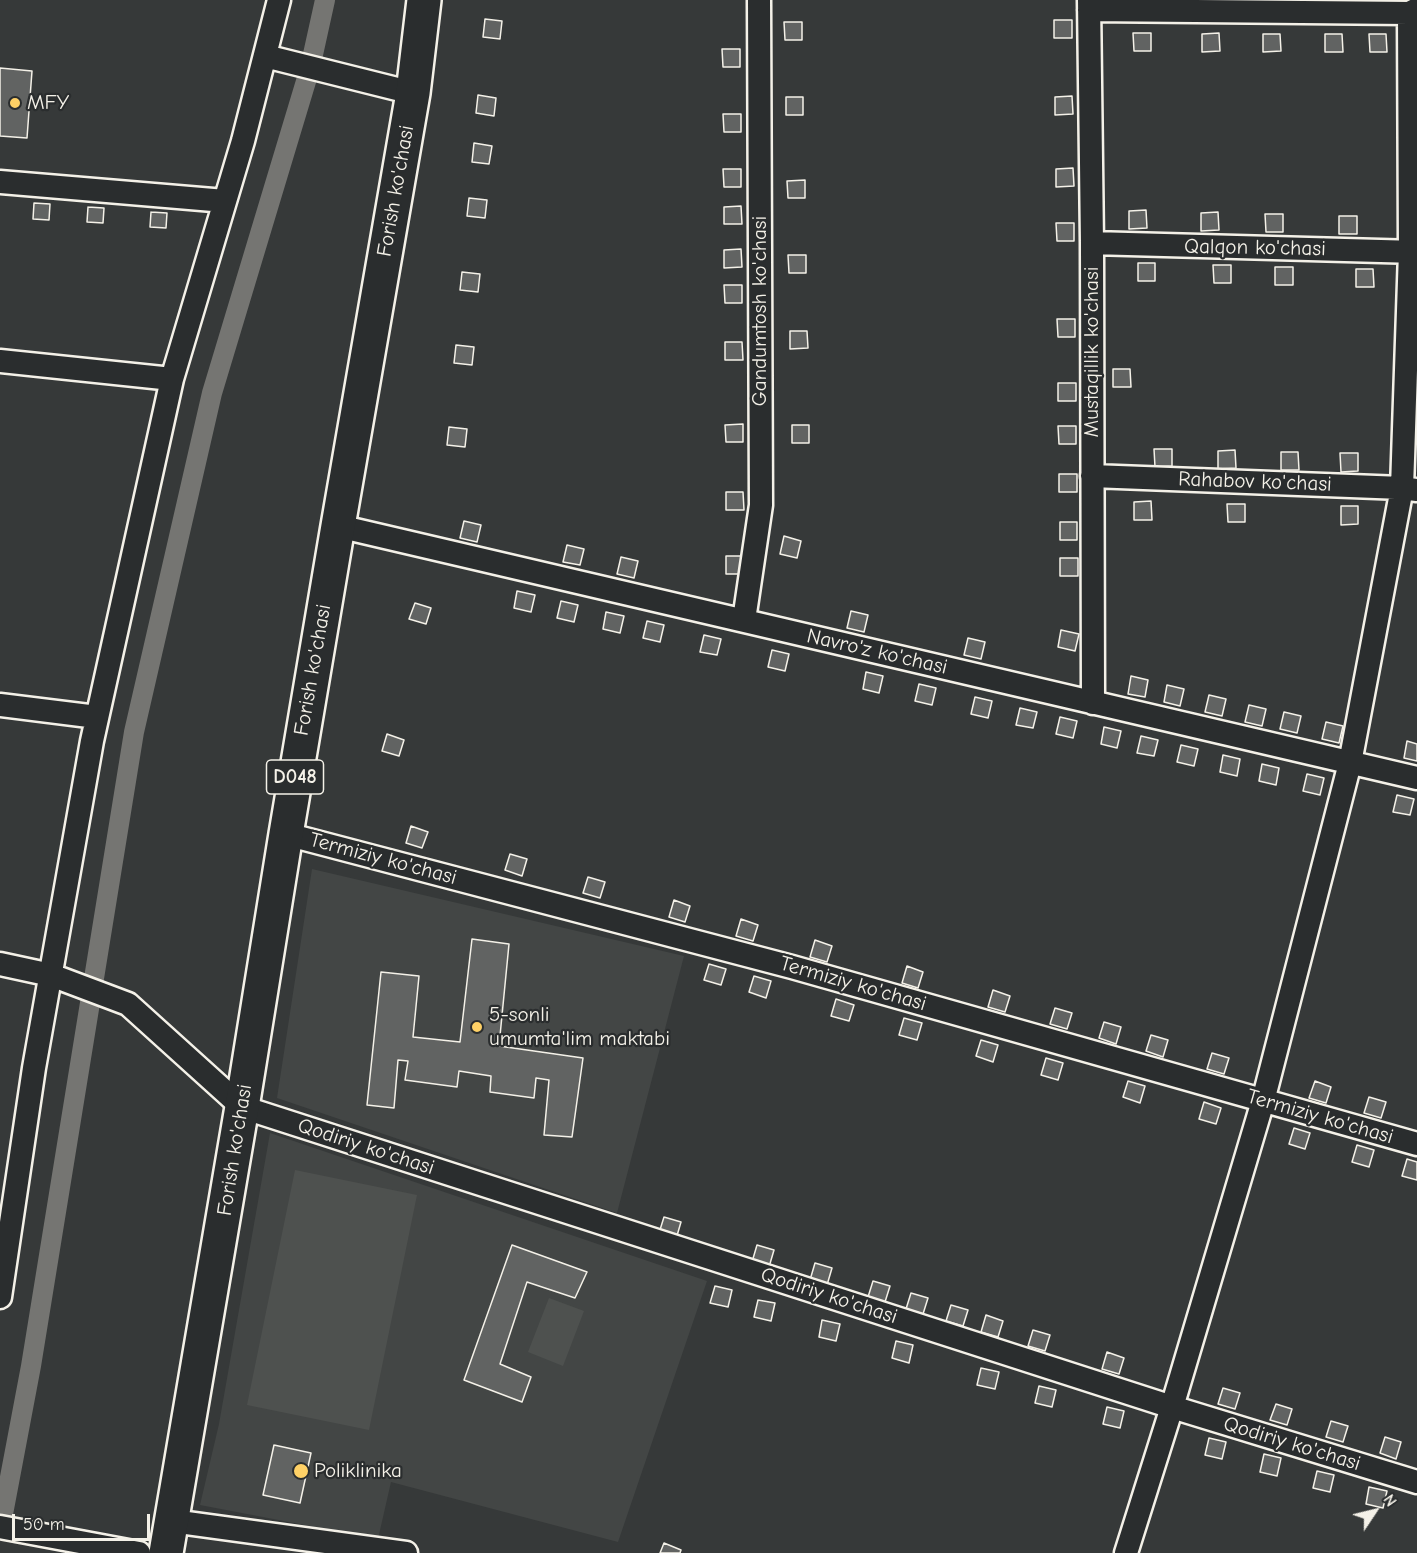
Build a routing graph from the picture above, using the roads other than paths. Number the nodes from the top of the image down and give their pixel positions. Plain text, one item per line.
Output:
1 (279, 0) edge
2 (424, 0) edge
3 (759, 0) edge
4 (1089, 5) edge
5 (1413, 11) edge
6 (265, 56) junction
7 (413, 93) junction
8 (0, 182) edge
9 (225, 201) junction
10 (1092, 243) junction
11 (1414, 252) edge
12 (0, 361) edge
13 (172, 379) junction
14 (1092, 476) junction
15 (1410, 489) edge
16 (338, 526) junction
17 (744, 621) junction
18 (1093, 703) junction
19 (0, 705) edge
20 (97, 717) junction
21 (1350, 763) junction
22 (1417, 778) edge
23 (286, 834) junction
24 (0, 964) edge
25 (51, 975) junction
26 (1263, 1101) junction
27 (242, 1107) junction
28 (1417, 1144) edge
29 (5, 1230) edge
30 (0, 1297) edge
31 (1172, 1407) junction
32 (1417, 1482) edge
33 (172, 1521) junction
34 (0, 1527) edge
35 (140, 1553) edge
36 (166, 1553) edge
37 (406, 1553) edge
38 (1126, 1553) edge

1 - 6 street
2 - 7 main road, Forish ko'chasi / D048
3 - 17 street, Gandumtosh ko'chasi
4 - 5 street
4 - 10 street, Mustaqillik ko'chasi
5 - 11 street
6 - 7 street
6 - 9 street
7 - 16 main road, Forish ko'chasi / D048
8 - 9 street
9 - 13 street
10 - 11 street, Qalqon ko'chasi
10 - 14 street, Mustaqillik ko'chasi
11 - 15 street
12 - 13 street
13 - 20 street
14 - 15 street, Rahabov ko'chasi
14 - 18 street, Mustaqillik ko'chasi
15 - 21 street
16 - 17 street, Navro'z ko'chasi
16 - 23 main road, Forish ko'chasi / D048
17 - 18 street, Navro'z ko'chasi
18 - 21 street, Navro'z ko'chasi
19 - 20 street
20 - 25 street
21 - 22 street, Navro'z ko'chasi
21 - 26 street
23 - 26 street, Termiziy ko'chasi
23 - 27 main road, Forish ko'chasi / D048
24 - 25 street
25 - 27 street
25 - 29 street
26 - 28 street, Termiziy ko'chasi
26 - 31 street
27 - 31 street, Qodiriy ko'chasi
27 - 33 main road, Forish ko'chasi / D048
29 - 30 street
31 - 32 street, Qodiriy ko'chasi
31 - 38 street
33 - 36 main road, Forish ko'chasi / D048
33 - 37 street
34 - 35 street

